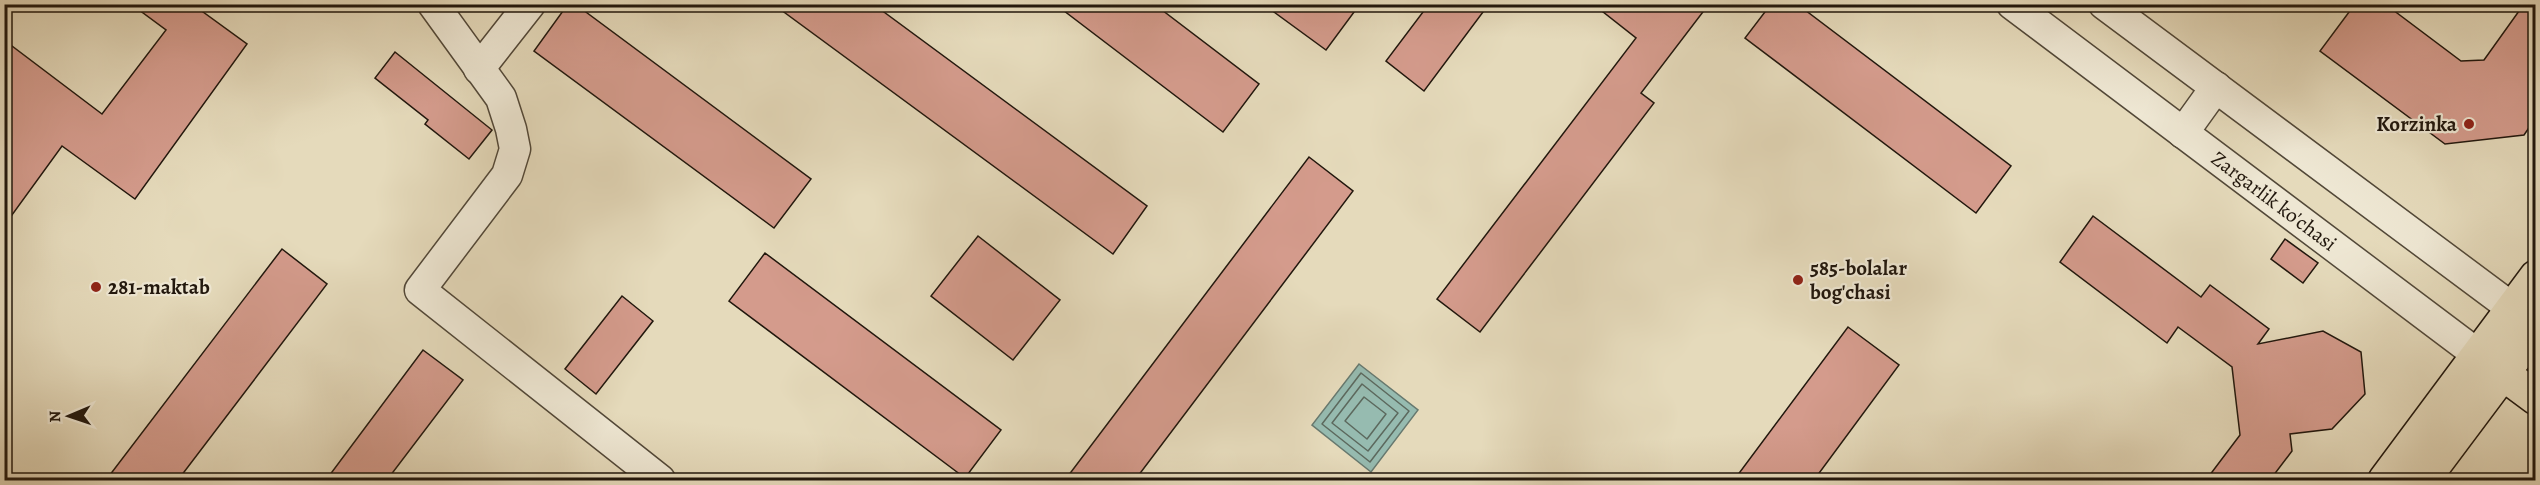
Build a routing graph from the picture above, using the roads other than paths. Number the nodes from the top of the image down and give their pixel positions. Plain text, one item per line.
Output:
1 (432, 4) edge
2 (530, 4) edge
3 (2013, 4) edge
4 (2104, 4) edge
5 (479, 69) junction
6 (2216, 87) junction
7 (2183, 133) junction
8 (2535, 277) edge
9 (2528, 321) edge
10 (2490, 364) junction
11 (2535, 398) edge
12 (660, 480) edge
13 (2385, 480) edge
14 (2423, 480) edge

1 - 5 street
2 - 5 street
3 - 7 street, Zargarlik ko'chasi
4 - 6 street
5 - 12 street
6 - 7 street
6 - 9 street
7 - 10 street, Zargarlik ko'chasi
8 - 9 main road
9 - 10 main road
10 - 11 main road, Zargarlik ko'chasi
10 - 13 main road
10 - 14 main road

